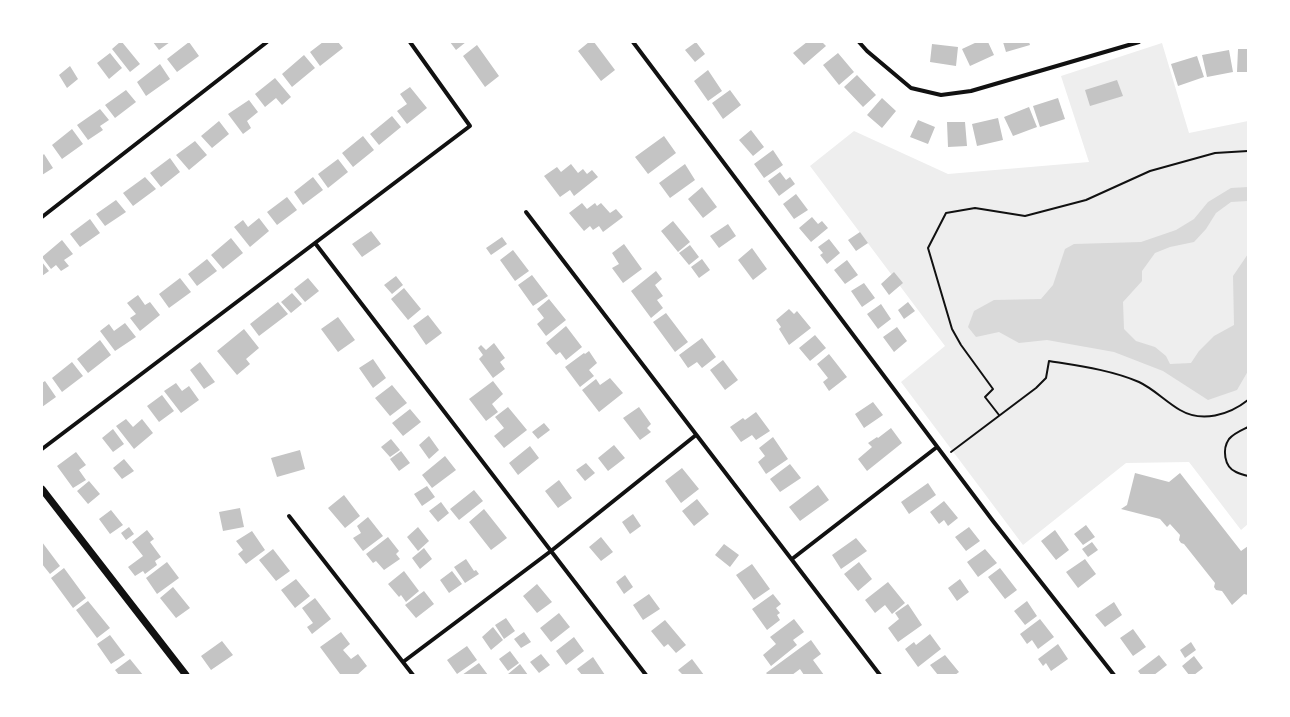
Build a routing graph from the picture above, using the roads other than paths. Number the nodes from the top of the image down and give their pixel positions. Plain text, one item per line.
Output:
1 (267, 42) edge
2 (410, 42) edge
3 (633, 42) edge
4 (859, 42) edge
5 (1138, 42) edge
6 (526, 212) dead end
7 (42, 217) edge
8 (315, 243) junction
9 (696, 435) junction
10 (937, 447) junction
11 (42, 449) edge
12 (42, 489) edge
13 (289, 516) dead end
14 (551, 551) junction
15 (792, 559) junction
16 (404, 662) junction
17 (186, 675) edge
18 (413, 675) edge
19 (646, 675) edge
20 (880, 675) edge
21 (1114, 675) edge

1 - 7 street
2 - 8 street
3 - 10 street
4 - 5 street
6 - 9 street
8 - 11 street
8 - 14 street
9 - 14 street
9 - 15 street
10 - 15 street
10 - 21 street
12 - 17 street
13 - 16 street
14 - 16 street
14 - 19 street
15 - 20 street
16 - 18 street

